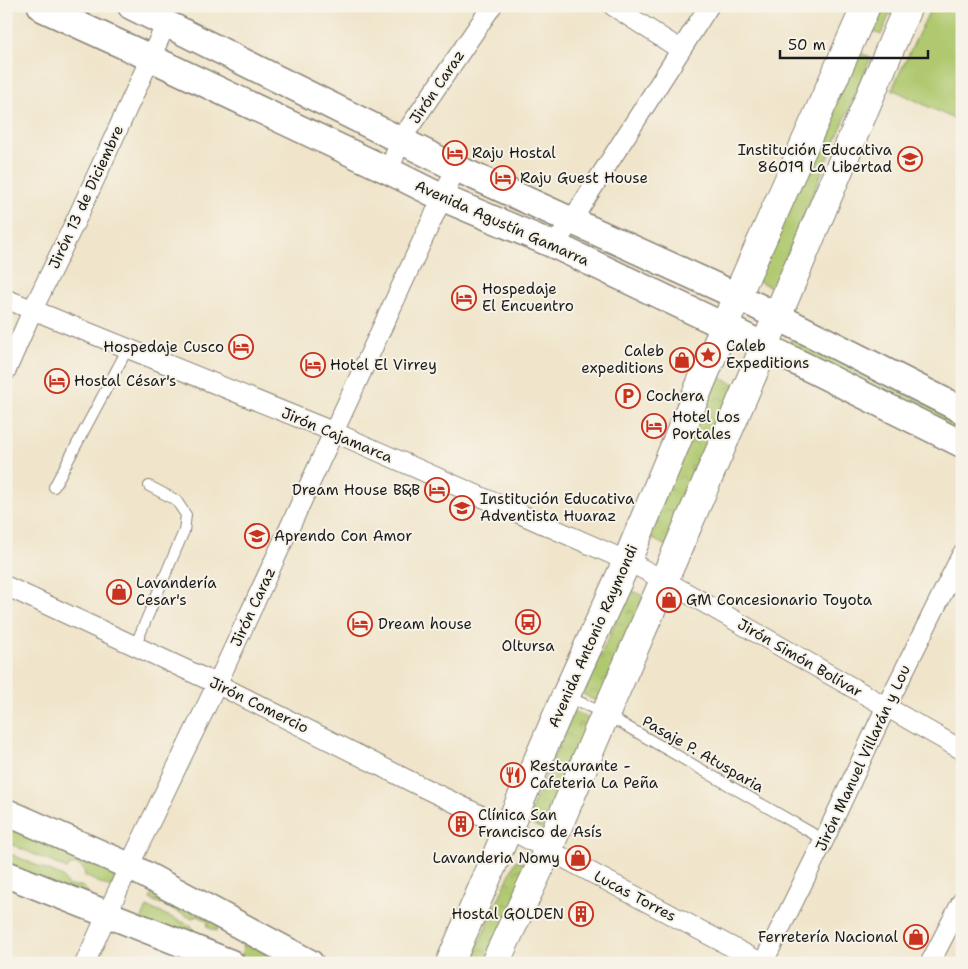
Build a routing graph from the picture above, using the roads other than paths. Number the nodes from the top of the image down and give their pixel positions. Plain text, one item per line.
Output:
1 (42, 6) edge
2 (131, 6) edge
3 (492, 6) edge
4 (613, 6) edge
5 (709, 6) edge
6 (866, 6) edge
7 (908, 6) edge
8 (166, 24) junction
9 (851, 38) junction
10 (681, 50) junction
11 (888, 53) junction
12 (151, 58) junction
13 (400, 140) junction
14 (456, 168) junction
15 (389, 171) junction
16 (443, 198) junction
17 (572, 220) junction
18 (554, 245) junction
19 (737, 296) junction
20 (6, 299) edge
21 (33, 309) junction
22 (777, 316) junction
23 (724, 326) junction
24 (764, 346) junction
25 (128, 348) junction
26 (6, 370) edge
27 (962, 410) edge
28 (334, 432) junction
29 (962, 444) edge
30 (149, 486) dead end
31 (54, 487) dead end
32 (962, 554) edge
33 (627, 561) junction
34 (664, 580) junction
35 (6, 586) edge
36 (135, 646) junction
37 (217, 684) junction
38 (566, 695) junction
39 (886, 707) junction
40 (605, 714) junction
41 (962, 750) edge
42 (6, 812) edge
43 (509, 829) junction
44 (824, 840) junction
45 (548, 850) junction
46 (129, 866) junction
47 (6, 874) edge
48 (962, 901) edge
49 (107, 914) junction
50 (84, 963) edge
51 (231, 963) edge
52 (310, 963) edge
53 (450, 963) edge
54 (495, 963) edge
55 (762, 963) edge
56 (930, 963) edge

1 - 12 street, Avenida Agustín Gamarra
2 - 8 street, Avenida Agustín Gamarra
3 - 13 street, Jirón Caraz
4 - 10 street
5 - 10 street
6 - 9 main road, Avenida Antonio Raymondi
7 - 11 main road
8 - 12 street, Jirón 13 de Diciembre
8 - 13 street, Avenida Agustín Gamarra
9 - 11 main road
9 - 19 main road, Avenida Antonio Raymondi
10 - 17 street
11 - 22 main road
12 - 15 street, Avenida Agustín Gamarra
12 - 21 street, Jirón 13 de Diciembre
13 - 14 street, Avenida Agustín Gamarra
13 - 15 street, Jirón Caraz
14 - 16 street, Jirón Caraz
14 - 17 street, Avenida Agustín Gamarra
15 - 16 street, Avenida Agustín Gamarra
16 - 18 street, Avenida Agustín Gamarra
16 - 28 street, Jirón Caraz
17 - 18 street
17 - 19 street, Avenida Agustín Gamarra
18 - 23 street, Avenida Agustín Gamarra
19 - 22 street, Avenida Agustín Gamarra
19 - 23 main road, Avenida Antonio Raymondi
20 - 21 street, Jirón Cajamarca
21 - 25 street, Jirón Cajamarca
21 - 26 street, Jirón 13 de Diciembre
22 - 24 main road
22 - 27 street, Avenida Agustín Gamarra
23 - 24 street, Avenida Agustín Gamarra
23 - 33 main road, Avenida Antonio Raymondi
24 - 29 street, Avenida Agustín Gamarra
24 - 34 main road
25 - 28 street, Jirón Cajamarca
25 - 31 lane
28 - 33 street, Jirón Cajamarca
28 - 37 street, Jirón Caraz
30 - 36 lane
32 - 39 street, Jirón Manuel Villarán y Lou
33 - 34 street, Jirón Cajamarca
33 - 38 main road, Avenida Antonio Raymondi
34 - 39 street, Jirón Simón Bolívar
34 - 40 main road
35 - 36 street, Jirón Comercio
36 - 37 street, Jirón Comercio
37 - 43 street, Jirón Comercio
37 - 46 street, Jirón Caraz
38 - 40 lane, Pasaje P. Atusparia
38 - 43 main road, Avenida Antonio Raymondi
39 - 41 street, Jirón Simón Bolívar
39 - 44 street, Jirón Manuel Villarán y Lou
40 - 44 lane, Pasaje P. Atusparia
40 - 45 main road
42 - 46 street
43 - 45 street, Lucas Torres
43 - 53 main road, Avenida Antonio Raymondi
44 - 55 street, Jirón Manuel Villarán y Lou
45 - 54 main road
45 - 55 street, Lucas Torres
46 - 49 street, Jirón Caraz
46 - 52 street
47 - 49 street
48 - 56 street
49 - 50 street, Jirón Caraz
49 - 51 street

